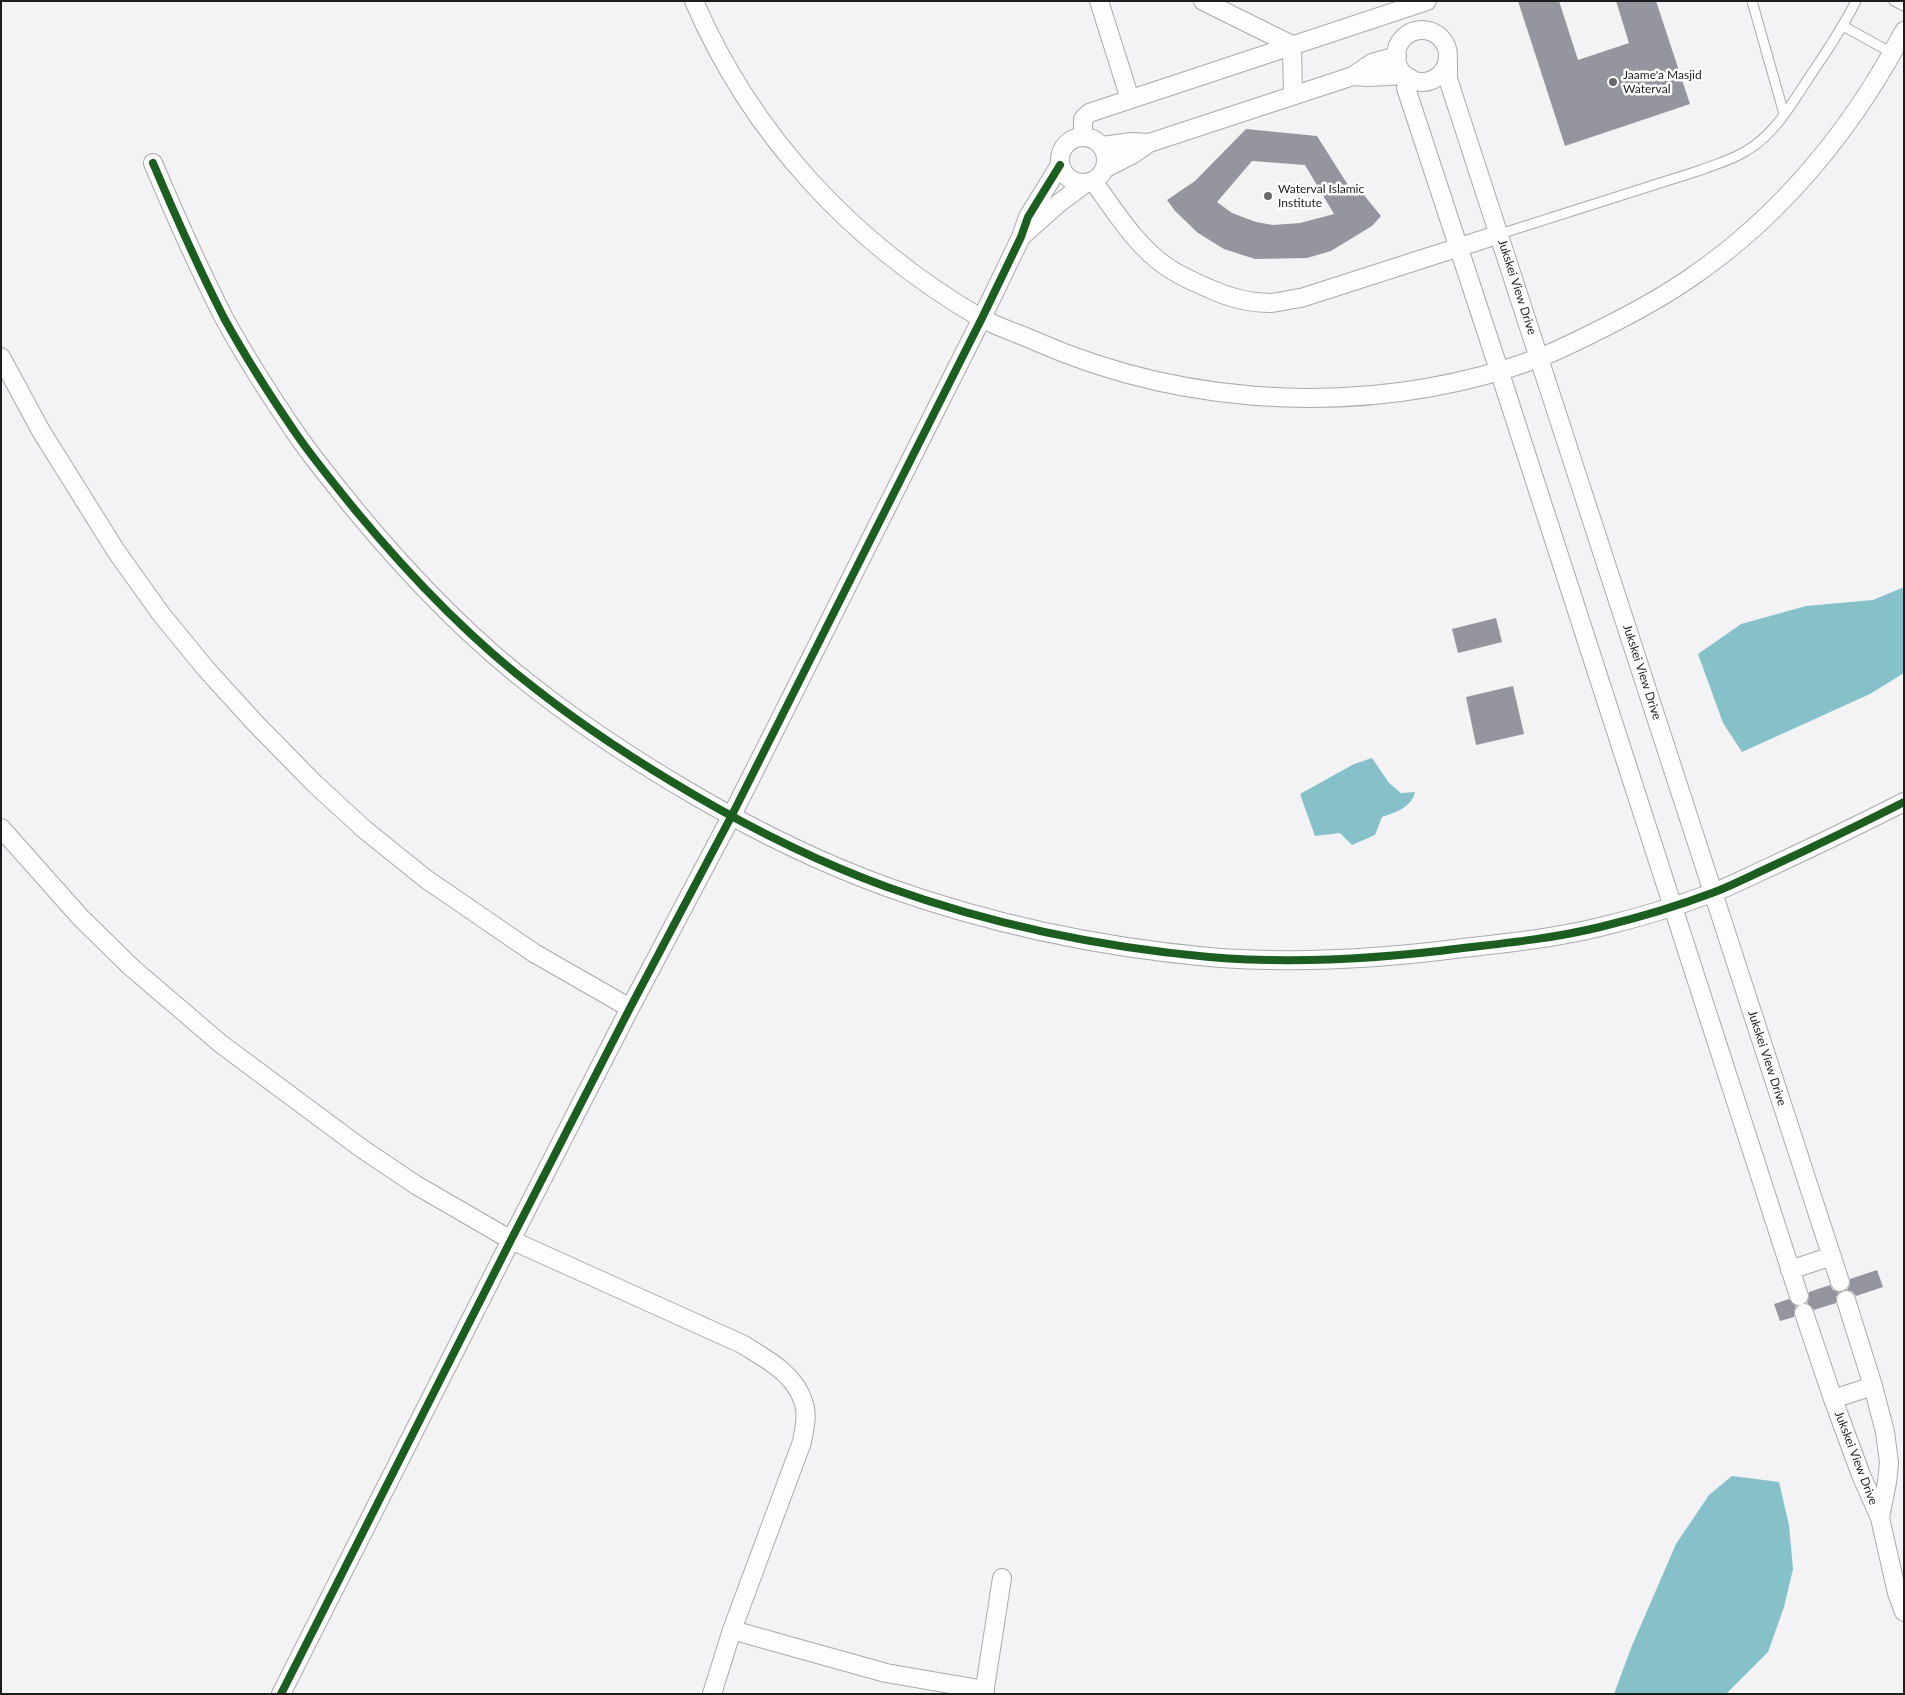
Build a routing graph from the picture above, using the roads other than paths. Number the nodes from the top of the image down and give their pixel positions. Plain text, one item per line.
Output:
1 (694, 1) edge
2 (1099, 1) edge
3 (1203, 1) edge
4 (1752, 1) edge
5 (1856, 1) edge
6 (1894, 1) edge
7 (1425, 2) edge
8 (1904, 6) edge
9 (1389, 14) junction
10 (1843, 26) junction
11 (1904, 31) edge
12 (1433, 32) junction
13 (1292, 45) junction
14 (1399, 48) junction
15 (1892, 53) junction
16 (1448, 62) junction
17 (1353, 76) junction
18 (1408, 76) junction
19 (1293, 96) junction
20 (1130, 99) junction
21 (1784, 114) junction
22 (1083, 136) junction
23 (1148, 143) junction
24 (1102, 146) junction
25 (153, 163) dead end
26 (1060, 165) junction
27 (1094, 178) junction
28 (1500, 234) junction
29 (1021, 237) junction
30 (1458, 248) junction
31 (982, 318) junction
32 (1, 357) edge
33 (1540, 358) junction
34 (1499, 370) junction
35 (1904, 802) edge
36 (731, 817) junction
37 (1, 828) edge
38 (1714, 893) junction
39 (1673, 906) junction
40 (630, 1008) junction
41 (511, 1240) junction
42 (1832, 1256) junction
43 (1790, 1270) junction
44 (1840, 1282) dead end
45 (1799, 1296) dead end
46 (1846, 1300) dead end
47 (1804, 1313) dead end
48 (1873, 1386) junction
49 (1833, 1399) junction
50 (1880, 1518) junction
51 (1002, 1578) dead end
52 (1904, 1612) edge
53 (732, 1630) junction
54 (984, 1692) edge
55 (281, 1694) edge
56 (712, 1694) edge

1 - 31 street
2 - 20 street
3 - 13 street
4 - 21 lane
5 - 10 lane
6 - 8 lane
7 - 9 street
7 - 12 street
9 - 13 street
9 - 14 street
10 - 15 lane
10 - 21 lane
11 - 15 street
12 - 14 street
12 - 16 street
13 - 19 street
13 - 20 street
14 - 17 street
14 - 18 street
15 - 33 street
16 - 18 street
16 - 28 street, Jukskei View Drive
17 - 18 street
17 - 19 street
18 - 30 street
19 - 23 street
20 - 22 street
21 - 28 lane
22 - 24 street
22 - 26 street
23 - 24 street
23 - 27 street
24 - 27 street
25 - 36 street
26 - 27 street
26 - 29 street
27 - 29 street
27 - 30 street
28 - 30 street
28 - 33 street, Jukskei View Drive
29 - 31 street
30 - 34 street
31 - 34 street
31 - 36 street
32 - 40 street
33 - 34 street
33 - 38 street, Jukskei View Drive
34 - 39 street
35 - 38 street
36 - 39 street
36 - 40 street
37 - 41 street
38 - 39 street
38 - 42 street, Jukskei View Drive
39 - 43 street
40 - 41 street
41 - 53 street
41 - 55 street
42 - 43 street
42 - 44 street, Jukskei View Drive
43 - 45 street
46 - 48 street, Jukskei View Drive
47 - 49 street, Jukskei View Drive
48 - 49 street
48 - 50 street, Jukskei View Drive
49 - 50 street, Jukskei View Drive
50 - 52 street, Jukskei View Drive
51 - 54 street
53 - 54 street
53 - 56 street

